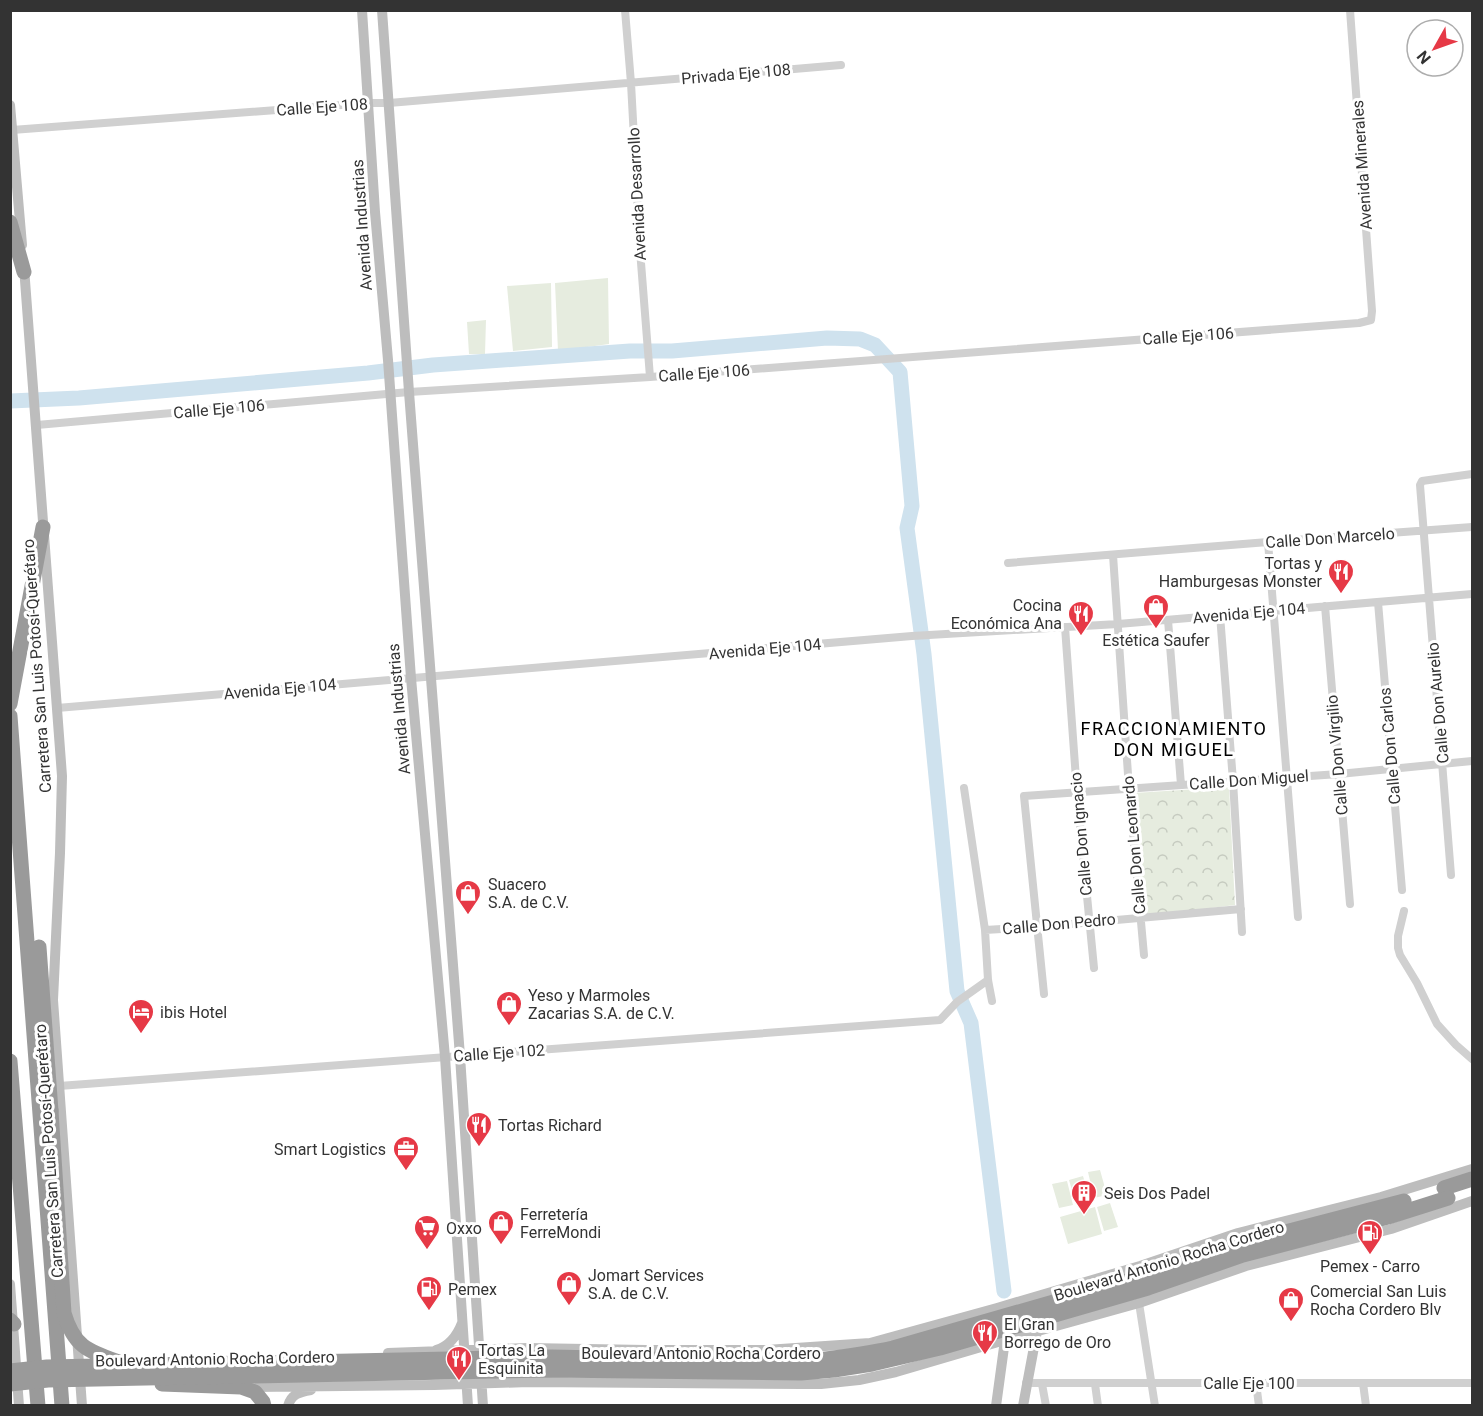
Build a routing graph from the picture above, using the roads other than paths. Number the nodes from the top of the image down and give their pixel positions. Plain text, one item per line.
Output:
1 (362, 10) edge
2 (382, 10) edge
3 (625, 10) edge
4 (1350, 10) edge
5 (841, 65) dead end
6 (631, 83) junction
7 (368, 103) junction
8 (389, 103) junction
9 (10, 105) edge
10 (12, 130) junction
11 (10, 222) edge
12 (24, 272) junction
13 (1371, 320) joint
14 (650, 377) junction
15 (409, 387) junction
16 (389, 388) junction
17 (37, 425) junction
18 (1473, 474) edge
19 (43, 527) junction
20 (1473, 527) edge
21 (1423, 531) junction
22 (1268, 542) junction
23 (1113, 555) junction
24 (1008, 563) dead end
25 (1473, 594) edge
26 (1430, 598) junction
27 (1378, 602) junction
28 (1325, 606) junction
29 (1272, 611) junction
30 (1220, 615) junction
31 (1168, 620) junction
32 (1118, 624) junction
33 (1065, 627) junction
34 (431, 676) junction
35 (411, 678) junction
36 (10, 704) edge
37 (57, 708) junction
38 (10, 716) edge
39 (1473, 761) edge
40 (1443, 764) junction
41 (1392, 769) junction
42 (1339, 774) junction
43 (1288, 777) junction
44 (1233, 781) junction
45 (1181, 785) junction
46 (964, 788) dead end
47 (1129, 789) junction
48 (1077, 793) junction
49 (1451, 875) dead end
50 (1401, 890) dead end
51 (25, 891) junction
52 (1350, 904) dead end
53 (1241, 909) junction
54 (1404, 911) dead end
55 (1141, 917) junction
56 (1298, 917) dead end
57 (1089, 922) junction
58 (1037, 927) junction
59 (985, 930) junction
60 (1242, 932) dead end
61 (39, 947) junction
62 (1144, 955) dead end
63 (1094, 968) dead end
64 (988, 980) junction
65 (1044, 994) dead end
66 (53, 1000) junction
67 (992, 1001) dead end
68 (460, 1056) junction
69 (445, 1057) junction
70 (1473, 1059) edge
71 (10, 1061) edge
72 (59, 1086) junction
73 (1473, 1169) edge
74 (1473, 1179) edge
75 (1473, 1190) edge
76 (1446, 1193) junction
77 (1473, 1201) edge
78 (10, 1284) edge
79 (1066, 1287) junction
80 (1029, 1298) junction
81 (1139, 1303) junction
82 (997, 1308) junction
83 (462, 1314) junction
84 (962, 1317) junction
85 (1076, 1321) junction
86 (12, 1322) edge
87 (478, 1323) junction
88 (1037, 1331) junction
89 (1005, 1340) junction
90 (503, 1348) junction
91 (527, 1348) junction
92 (480, 1349) junction
93 (464, 1350) junction
94 (971, 1350) junction
95 (431, 1351) junction
96 (242, 1364) junction
97 (130, 1366) junction
98 (10, 1371) edge
99 (48, 1373) junction
100 (148, 1379) junction
101 (505, 1382) junction
102 (528, 1382) junction
103 (1026, 1383) junction
104 (1152, 1383) junction
105 (1256, 1383) junction
106 (1363, 1383) junction
107 (1473, 1383) edge
108 (10, 1384) edge
109 (434, 1384) junction
110 (467, 1384) junction
111 (482, 1384) junction
112 (1042, 1384) junction
113 (1095, 1384) junction
114 (328, 1386) junction
115 (241, 1387) junction
116 (19, 1406) edge
117 (38, 1406) edge
118 (62, 1406) edge
119 (82, 1406) edge
120 (264, 1406) edge
121 (288, 1406) edge
122 (467, 1406) edge
123 (483, 1406) edge
124 (996, 1406) edge
125 (1023, 1406) edge
126 (1046, 1406) edge
127 (1098, 1406) edge
128 (1155, 1406) edge
129 (1259, 1406) edge
130 (1366, 1406) edge

1 - 7 main road, Avenida Industrias
2 - 8 main road, Avenida Industrias
3 - 6 street, Avenida Desarrollo
4 - 13 street, Avenida Minerales
5 - 6 street, Privada Eje 108
6 - 8 street, Calle Eje 108
6 - 14 street, Avenida Desarrollo
7 - 8 street, Calle Eje 108
7 - 10 street, Calle Eje 108
7 - 16 main road, Avenida Industrias
8 - 15 main road, Avenida Industrias
9 - 10 main road, Carretera San Luis Potosí-Querétaro
10 - 12 main road, Carretera San Luis Potosí-Querétaro
11 - 12 highway
12 - 17 main road, Carretera San Luis Potosí-Querétaro
13 - 14 street, Calle Eje 106
14 - 15 street, Calle Eje 106
15 - 16 street, Calle Eje 106
15 - 34 main road, Avenida Industrias
16 - 17 street, Calle Eje 106
16 - 35 main road, Avenida Industrias
17 - 19 main road, Carretera San Luis Potosí-Querétaro
18 - 21 street, Calle Don Aurelio
19 - 36 highway
19 - 37 main road, Carretera San Luis Potosí-Querétaro
20 - 21 street, Calle Don Marcelo
21 - 22 street, Calle Don Marcelo
21 - 26 street, Calle Don Aurelio
22 - 23 street, Calle Don Marcelo
22 - 29 street
23 - 24 street, Calle Don Marcelo
23 - 32 street, Calle Don Leonardo
25 - 26 street, Avenida Eje 104
26 - 27 street, Avenida Eje 104
26 - 40 street, Calle Don Aurelio
27 - 28 street, Avenida Eje 104
27 - 41 street, Calle Don Carlos
28 - 29 street, Avenida Eje 104
28 - 42 street, Calle Don Virgilio
29 - 30 street, Avenida Eje 104
29 - 43 street
30 - 31 street, Avenida Eje 104
30 - 44 street
31 - 32 street, Avenida Eje 104
31 - 45 street
32 - 33 street, Avenida Eje 104
32 - 47 street, Calle Don Leonardo
33 - 34 street, Avenida Eje 104
33 - 48 street, Calle Don Ignacio
34 - 35 street, Avenida Eje 104
34 - 68 main road, Avenida Industrias
35 - 37 street, Avenida Eje 104
35 - 69 main road, Avenida Industrias
37 - 66 main road, Carretera San Luis Potosí-Querétaro
38 - 51 highway
39 - 40 street, Calle Don Miguel
40 - 41 street, Calle Don Miguel
40 - 49 street, Calle Don Aurelio
41 - 42 street, Calle Don Miguel
41 - 50 street, Calle Don Carlos
42 - 43 street, Calle Don Miguel
42 - 52 street, Calle Don Virgilio
43 - 44 street, Calle Don Miguel
43 - 56 street
44 - 45 street, Calle Don Miguel
44 - 53 street
45 - 47 street, Calle Don Miguel
46 - 59 street
47 - 48 street, Calle Don Miguel
47 - 55 street, Calle Don Leonardo
48 - 57 street, Calle Don Ignacio
48 - 58 street, Calle Don Miguel
51 - 61 highway
51 - 118 highway
53 - 55 street, Calle Don Pedro
53 - 60 street
54 - 70 street
55 - 57 street, Calle Don Pedro
55 - 62 street, Calle Don Leonardo
57 - 58 street, Calle Don Pedro
57 - 63 street, Calle Don Ignacio
58 - 59 street, Calle Don Pedro
58 - 65 street
59 - 64 street
61 - 66 highway
61 - 97 highway, bridge
64 - 67 street
64 - 68 street, Calle Eje 102
66 - 72 main road, Carretera San Luis Potosí-Querétaro
68 - 69 street, Calle Eje 102
68 - 87 main road, Avenida Industrias
69 - 72 street, Calle Eje 102
69 - 83 main road, Avenida Industrias
71 - 117 highway
72 - 119 main road, Carretera San Luis Potosí-Querétaro
73 - 79 main road, Boulevard Antonio Rocha Cordero
74 - 76 highway, Boulevard Antonio Rocha Cordero
75 - 76 highway, Boulevard Antonio Rocha Cordero
76 - 96 highway, Boulevard Antonio Rocha Cordero, bridge
76 - 100 highway, Boulevard Antonio Rocha Cordero, bridge
77 - 81 main road, Boulevard Antonio Rocha Cordero
78 - 86 main road
79 - 80 main road, Boulevard Antonio Rocha Cordero
79 - 85 main road
80 - 82 main road, Boulevard Antonio Rocha Cordero
80 - 88 main road
81 - 85 main road, Boulevard Antonio Rocha Cordero
81 - 104 street
82 - 84 main road, Boulevard Antonio Rocha Cordero
82 - 89 main road
83 - 93 main road, Avenida Industrias
83 - 95 main road
84 - 91 main road, Boulevard Antonio Rocha Cordero
84 - 94 main road
85 - 88 main road, Boulevard Antonio Rocha Cordero
86 - 116 main road
87 - 90 main road
87 - 92 main road, Avenida Industrias
88 - 89 main road, Boulevard Antonio Rocha Cordero
88 - 103 main road
89 - 94 main road, Boulevard Antonio Rocha Cordero
89 - 124 main road
90 - 91 main road, Boulevard Antonio Rocha Cordero
90 - 92 main road, Boulevard Antonio Rocha Cordero
91 - 102 main road
92 - 93 main road, Boulevard Antonio Rocha Cordero
92 - 111 main road, Avenida Industrias
93 - 95 main road, Boulevard Antonio Rocha Cordero
93 - 110 main road, Avenida Industrias
94 - 102 main road, Boulevard Antonio Rocha Cordero
95 - 96 main road, Boulevard Antonio Rocha Cordero
95 - 109 main road
96 - 97 highway, Boulevard Antonio Rocha Cordero, bridge
97 - 99 highway, Boulevard Antonio Rocha Cordero, bridge
98 - 99 highway, bridge
99 - 100 highway, Boulevard Antonio Rocha Cordero, bridge
99 - 108 highway, bridge
100 - 115 highway
101 - 102 main road, Boulevard Antonio Rocha Cordero
101 - 111 main road, Boulevard Antonio Rocha Cordero
101 - 123 main road
103 - 112 street, Calle Eje 100
103 - 125 main road
104 - 105 street, Calle Eje 100
104 - 113 street, Calle Eje 100
104 - 128 street
105 - 106 street, Calle Eje 100
105 - 129 street
106 - 107 street, Calle Eje 100
106 - 130 street
109 - 110 main road, Boulevard Antonio Rocha Cordero
109 - 114 main road, Boulevard Antonio Rocha Cordero
109 - 122 main road
110 - 111 main road, Boulevard Antonio Rocha Cordero
110 - 122 main road, Avenida Industrias
111 - 123 main road, Avenida Industrias
112 - 113 street, Calle Eje 100
112 - 126 street
113 - 127 street
114 - 115 main road, Boulevard Antonio Rocha Cordero
114 - 121 main road
115 - 120 highway

